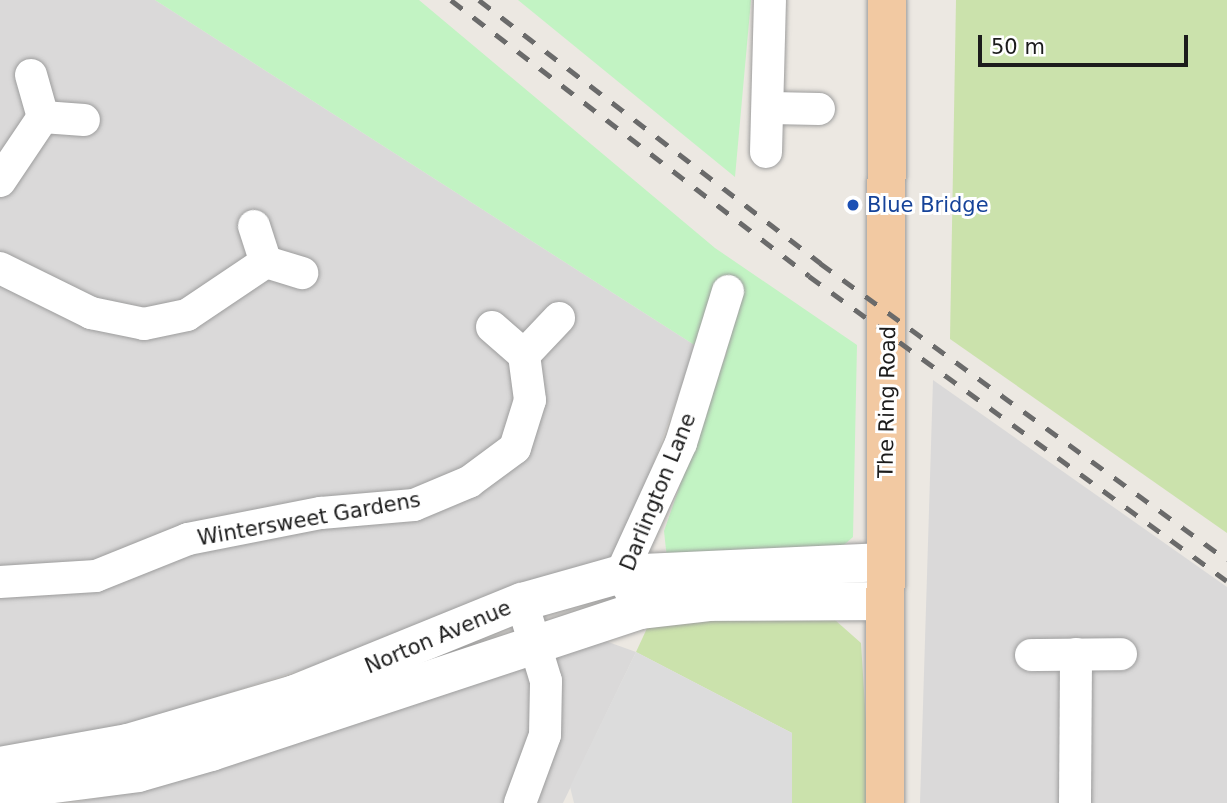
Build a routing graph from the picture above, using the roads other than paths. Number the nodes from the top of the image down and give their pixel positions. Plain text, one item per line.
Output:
1 (770, 0) edge
2 (887, 0) edge
3 (31, 75) dead end
4 (771, 108) junction
5 (819, 109) dead end
6 (43, 117) junction
7 (84, 120) dead end
8 (766, 152) dead end
9 (0, 181) edge
10 (254, 226) dead end
11 (266, 262) junction
12 (0, 268) edge
13 (302, 273) dead end
14 (728, 291) dead end
15 (559, 317) dead end
16 (492, 327) dead end
17 (524, 355) junction
18 (885, 562) junction
19 (621, 574) junction
20 (0, 582) edge
21 (522, 601) junction
22 (883, 601) junction
23 (641, 610) junction
24 (536, 640) junction
25 (1076, 654) junction
26 (1121, 654) dead end
27 (1031, 655) dead end
28 (0, 766) edge
29 (0, 791) edge
30 (520, 803) edge
31 (885, 803) edge
32 (1075, 803) edge

1 - 4 street
2 - 18 main road, The Ring Road
3 - 6 street
4 - 5 street
4 - 8 street
6 - 7 street
6 - 9 street
10 - 11 street
11 - 12 street
11 - 13 street
14 - 19 street, Darlington Lane
15 - 17 street
16 - 17 street
17 - 20 street, Wintersweet Gardens
18 - 19 street, Norton Avenue
18 - 22 main road, The Ring Road
19 - 21 street, Norton Avenue
19 - 23 street, Darlington Lane
21 - 24 street
21 - 28 street, Norton Avenue
22 - 23 street, Norton Avenue
22 - 31 main road, The Ring Road
23 - 24 street, Norton Avenue
24 - 29 street, Norton Avenue
24 - 30 street
25 - 26 street
25 - 27 street
25 - 32 street

